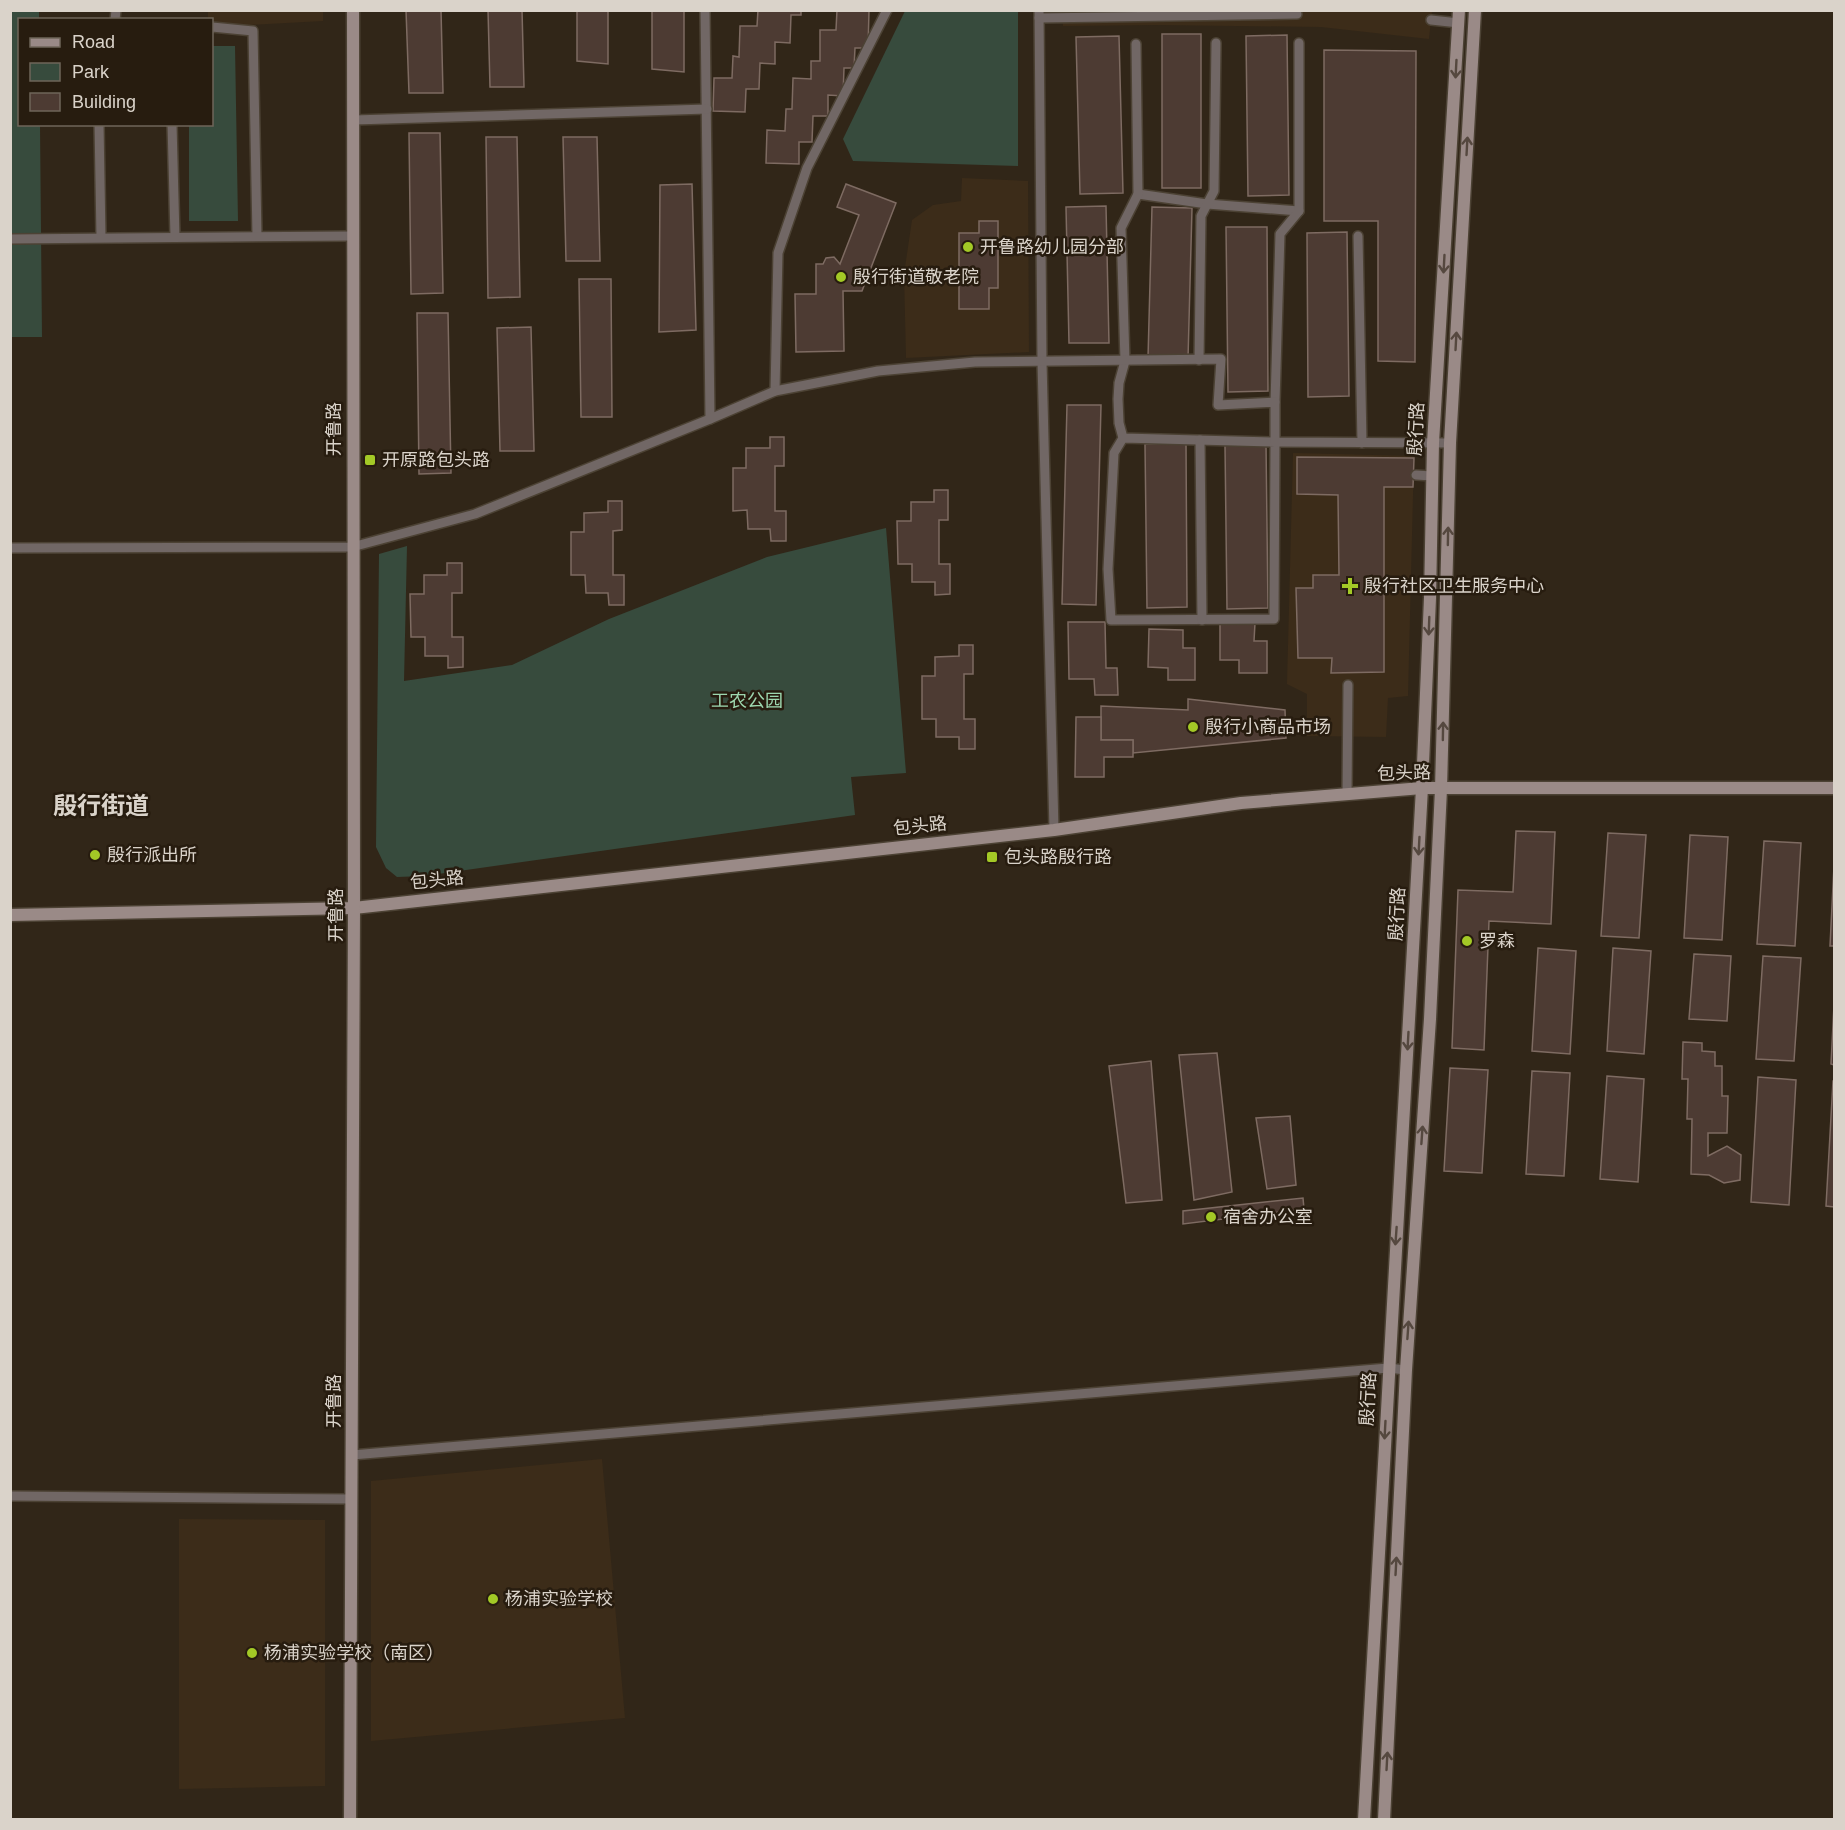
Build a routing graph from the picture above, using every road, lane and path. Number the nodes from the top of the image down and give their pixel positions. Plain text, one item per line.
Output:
1 (353, 10) edge
2 (705, 10) edge
3 (887, 10) edge
4 (1475, 10) edge
5 (1039, 14) edge
6 (1297, 14) dead end
7 (1459, 17) edge
8 (1431, 20) dead end
9 (213, 27) edge
10 (1216, 43) dead end
11 (1299, 43) dead end
12 (1136, 44) dead end
13 (707, 109) junction
14 (354, 120) junction
15 (99, 126) edge
16 (172, 126) edge
17 (1138, 194) junction
18 (1207, 204) junction
19 (1299, 211) junction
20 (257, 236) junction
21 (352, 236) junction
22 (1358, 236) dead end
23 (101, 237) junction
24 (175, 237) junction
25 (10, 238) edge
26 (1199, 360) junction
27 (1125, 361) junction
28 (1042, 362) junction
29 (775, 391) junction
30 (1275, 402) junction
31 (710, 419) junction
32 (1123, 438) junction
33 (1200, 440) junction
34 (1275, 442) junction
35 (1362, 443) junction
36 (1433, 443) junction
37 (1450, 443) junction
38 (1416, 475) dead end
39 (1432, 476) junction
40 (352, 547) junction
41 (10, 548) edge
42 (1202, 620) junction
43 (1348, 685) dead end
44 (1422, 788) junction
45 (1834, 788) edge
46 (1441, 789) junction
47 (1347, 794) junction
48 (1054, 830) junction
49 (354, 908) junction
50 (10, 915) edge
51 (1388, 1368) junction
52 (1406, 1370) junction
53 (352, 1455) junction
54 (10, 1496) edge
55 (352, 1499) junction
56 (350, 1820) edge
57 (1364, 1820) edge
58 (1384, 1820) edge

1 - 14 street, 开鲁路
2 - 13 lane
3 - 29 lane
37 -> 4 street, 殷行路
5 - 6 lane
5 - 28 lane
7 - 8 lane
7 -> 36 street, 殷行路
9 - 20 lane
10 - 18 lane
11 - 19 lane
12 - 17 lane
13 - 14 lane
13 - 31 lane
14 - 21 street, 开鲁路
15 - 23 lane
16 - 24 lane
17 - 18 lane
17 - 27 lane
18 - 19 lane
18 - 26 lane
19 - 30 lane
20 - 21 lane
20 - 24 lane
21 - 40 street, 开鲁路
22 - 35 lane
23 - 24 lane
23 - 25 lane
26 - 27 lane
26 - 30 lane
27 - 28 lane
27 - 32 lane
28 - 29 lane
28 - 48 lane
29 - 31 lane
30 - 34 lane
31 - 40 lane
32 - 33 lane
32 - 42 lane
33 - 34 lane
33 - 42 lane
34 - 35 lane
34 - 42 lane
35 - 36 lane
36 - 37 lane
36 - 39 street, 殷行路
46 -> 37 street, 殷行路
38 - 39 lane
39 -> 44 street, 殷行路
40 - 41 lane
40 - 49 street, 开鲁路
43 - 47 lane
44 - 46 street, 包头路
44 - 47 street, 包头路
44 -> 51 street, 殷行路
45 - 46 street, 包头路
52 -> 46 street, 殷行路
47 - 48 street, 包头路
48 - 49 street, 包头路
49 - 50 street, 包头路
49 - 53 street, 开鲁路
51 - 52 lane
51 - 53 lane
51 -> 57 street, 殷行路
58 -> 52 street, 殷行路
53 - 55 street, 开鲁路
54 - 55 lane
55 - 56 street, 开鲁路

